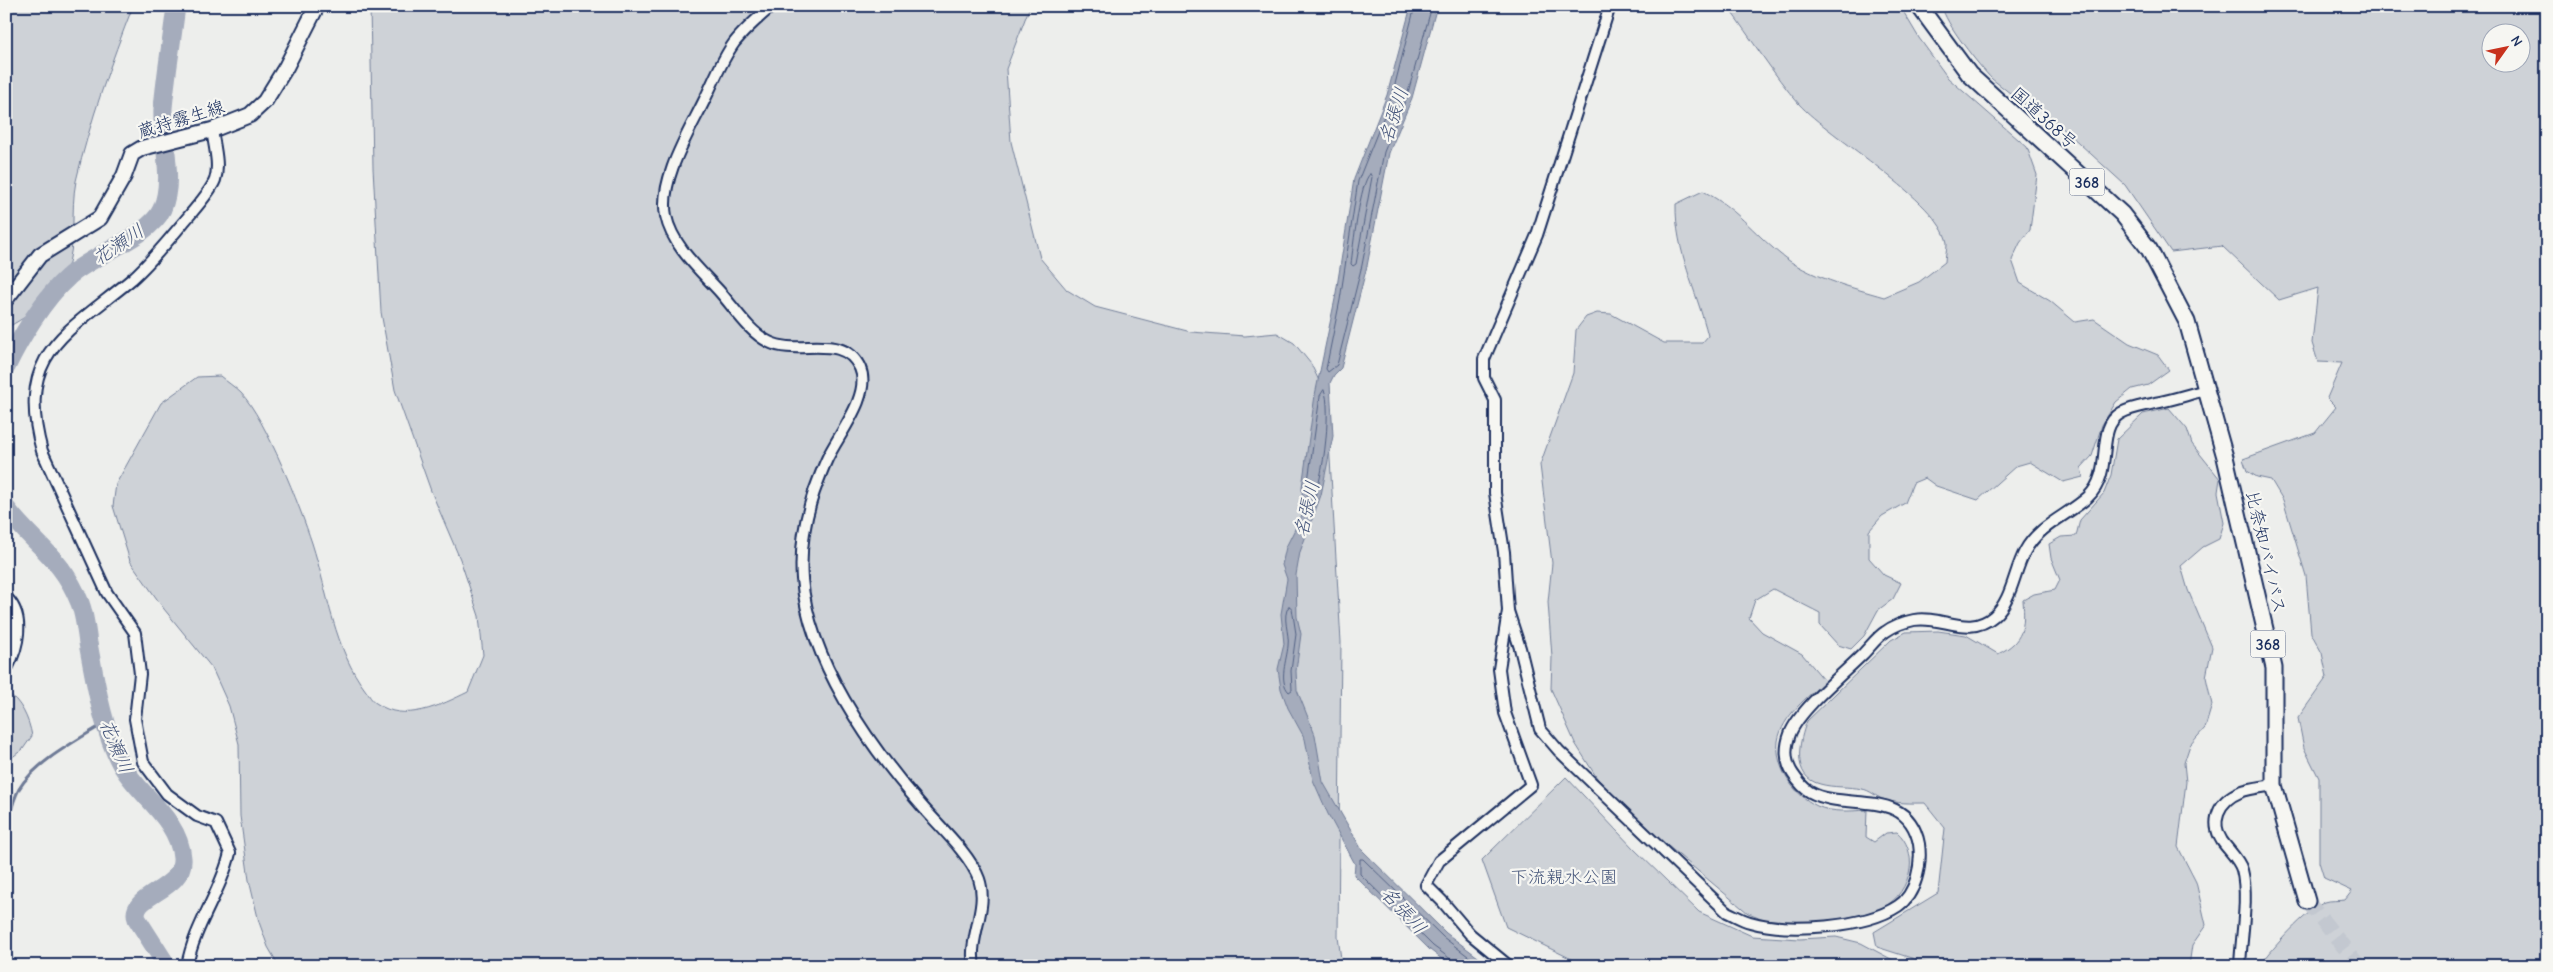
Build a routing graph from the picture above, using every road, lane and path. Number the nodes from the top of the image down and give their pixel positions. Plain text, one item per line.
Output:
1 (317, 6) edge
2 (772, 6) edge
3 (1610, 6) edge
4 (1919, 6) edge
5 (212, 130) junction
6 (6, 300) edge
7 (2206, 390) junction
8 (6, 600) edge
9 (1508, 611) junction
10 (6, 666) edge
11 (2274, 785) junction
12 (2307, 901) tunnel mouth
13 (187, 966) edge
14 (974, 966) edge
15 (1509, 966) edge
16 (2240, 966) edge

1 - 5 main road, 蔵持霧生線
2 - 14 street
3 - 9 street
4 - 7 highway, 国道368号 / 368
5 - 6 main road, 蔵持霧生線
5 - 13 street
7 - 9 street
7 - 11 highway, 比奈知バイパス / 368
8 - 10 main road
9 - 15 street
11 - 12 highway, 比奈知バイパス / 368
11 - 16 street

